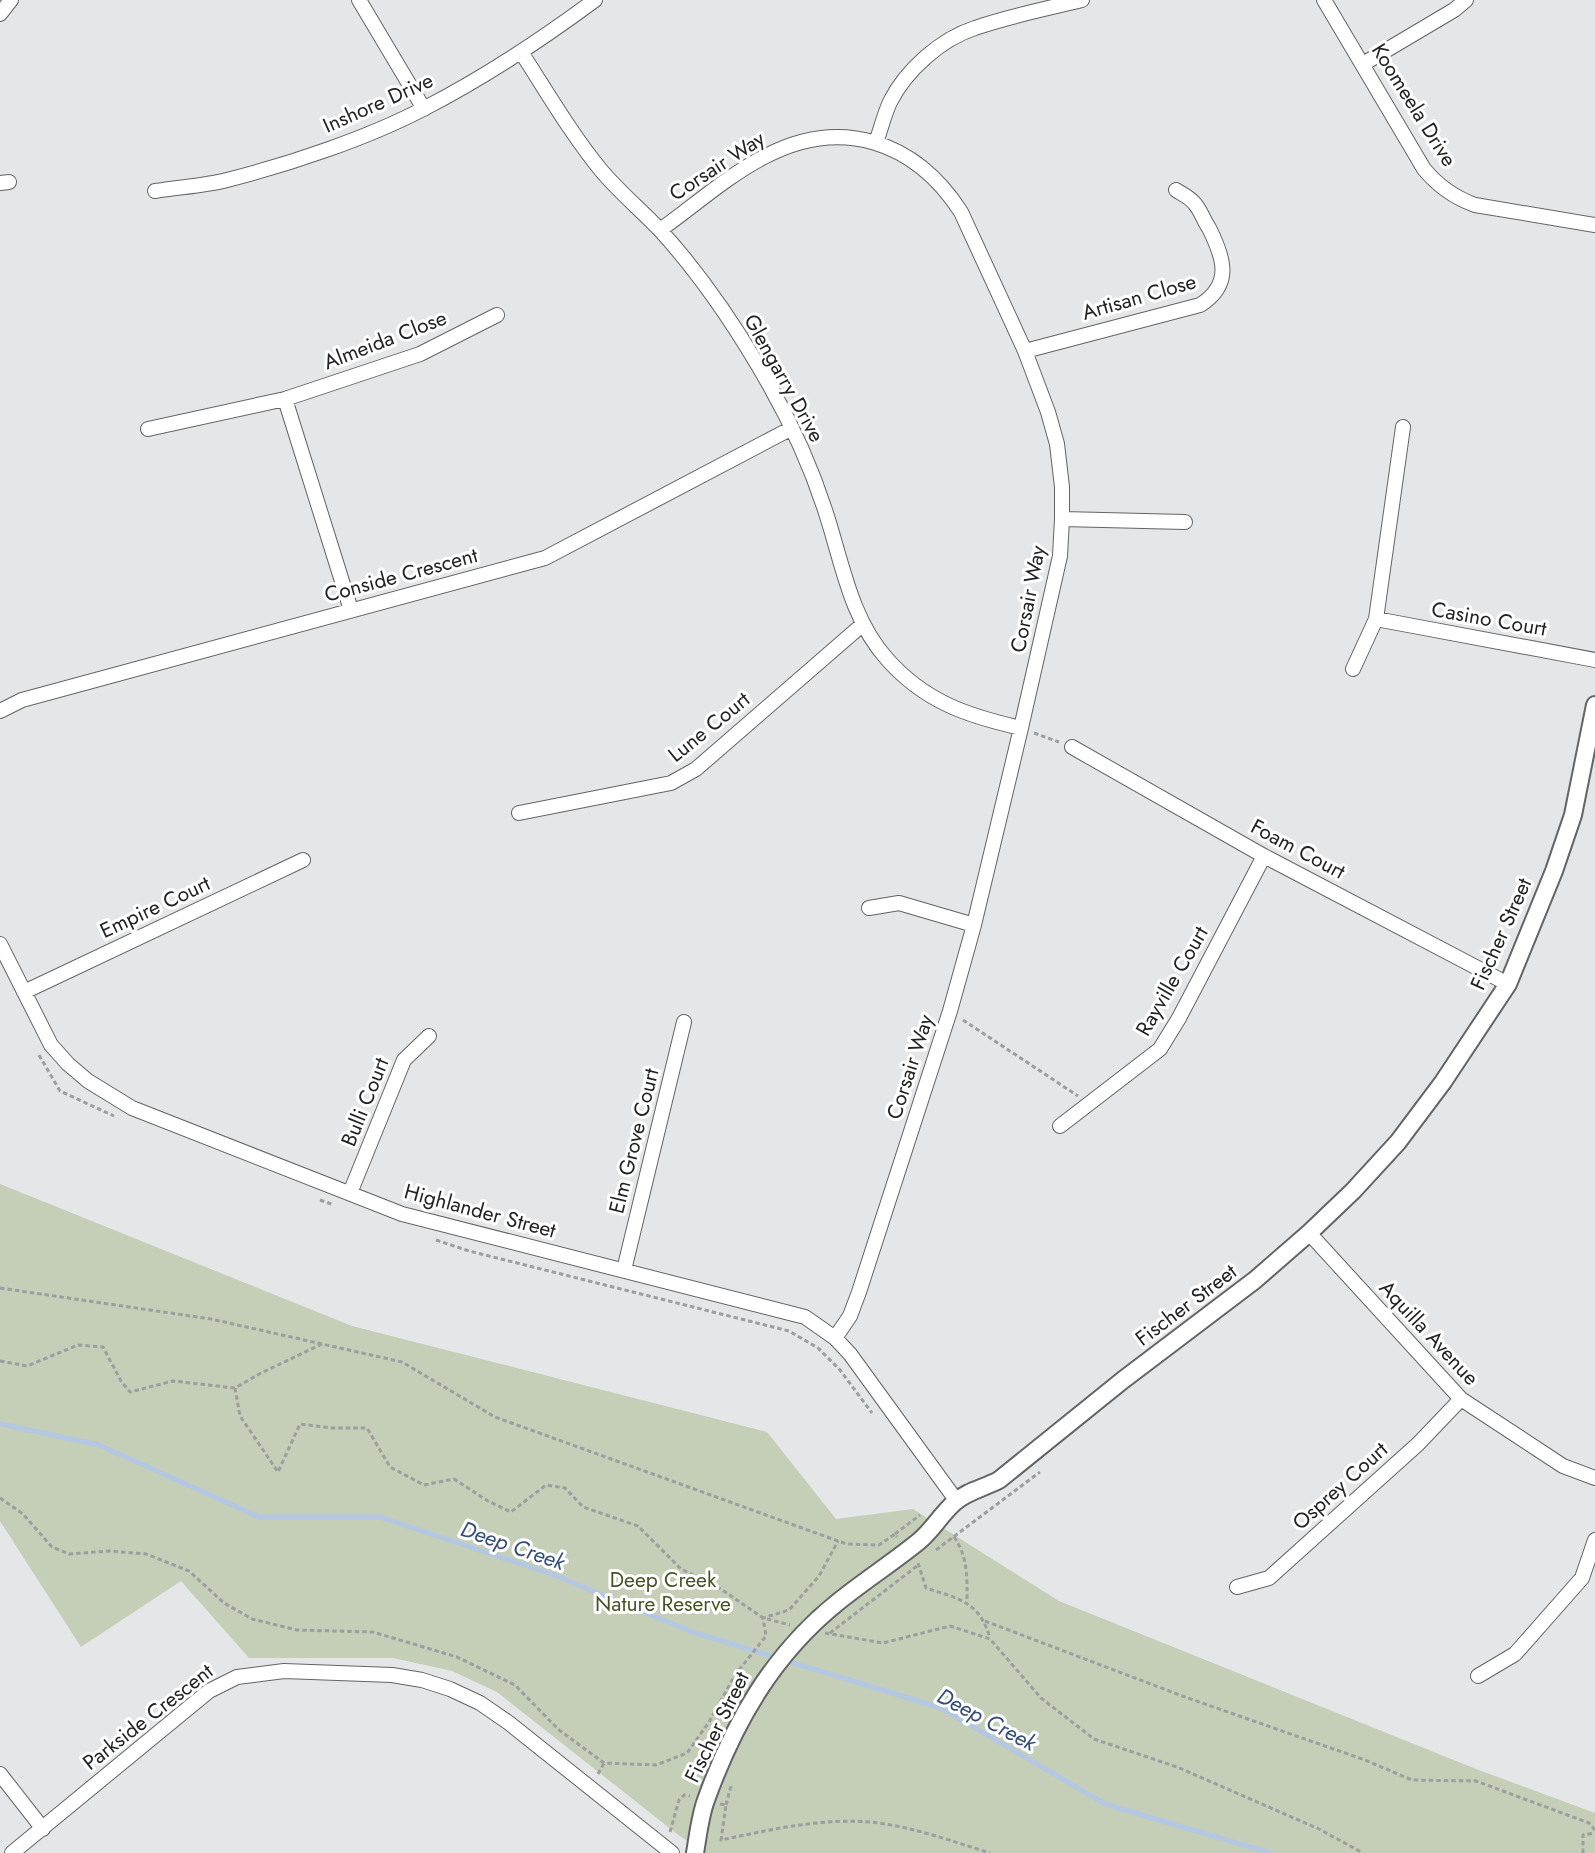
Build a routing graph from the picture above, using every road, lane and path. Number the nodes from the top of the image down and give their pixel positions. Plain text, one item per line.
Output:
1 (11, 0) edge
2 (359, 0) edge
3 (595, 0) edge
4 (1082, 0) edge
5 (1324, 0) edge
6 (1466, 0) edge
7 (0, 14) edge
8 (521, 52) junction
9 (1363, 64) junction
10 (424, 109) junction
11 (876, 142) junction
12 (1176, 190) dead end
13 (155, 191) dead end
14 (1595, 225) edge
15 (660, 230) junction
16 (497, 315) dead end
17 (1025, 351) junction
18 (285, 399) junction
19 (1403, 427) dead end
20 (792, 428) junction
21 (148, 429) dead end
22 (1062, 519) junction
23 (1185, 522) dead end
24 (351, 610) junction
25 (1376, 619) junction
26 (862, 625) junction
27 (1595, 660) edge
28 (1353, 669) dead end
29 (1595, 705) edge
30 (0, 711) edge
31 (1021, 728) junction
32 (1072, 747) joint
33 (1590, 763) edge
34 (519, 813) dead end
35 (1264, 856) junction
36 (303, 860) dead end
37 (869, 908) dead end
38 (974, 925) junction
39 (0, 944) edge
40 (1508, 984) junction
41 (24, 992) junction
42 (950, 1011) junction
43 (684, 1022) dead end
44 (429, 1036) dead end
45 (1089, 1104) junction
46 (1060, 1126) dead end
47 (350, 1193) junction
48 (1309, 1233) junction
49 (624, 1270) junction
50 (0, 1288) edge
51 (835, 1338) junction
52 (322, 1344) junction
53 (0, 1361) edge
54 (235, 1388) junction
55 (1461, 1400) junction
56 (1040, 1472) dead end
57 (1595, 1478) edge
58 (0, 1498) edge
59 (956, 1500) junction
60 (925, 1511) dead end
61 (895, 1534) junction
62 (954, 1537) junction
63 (1595, 1540) edge
64 (838, 1541) junction
65 (907, 1550) junction
66 (932, 1553) dead end
67 (926, 1559) dead end
68 (919, 1564) junction
69 (1237, 1587) dead end
70 (966, 1602) junction
71 (763, 1618) junction
72 (985, 1621) junction
73 (807, 1630) junction
74 (829, 1634) junction
75 (823, 1638) dead end
76 (990, 1639) junction
77 (1478, 1676) dead end
78 (0, 1774) edge
79 (732, 1782) dead end
80 (705, 1801) junction
81 (726, 1805) junction
82 (43, 1829) junction
83 (1595, 1831) edge
84 (668, 1851) edge
85 (12, 1853) edge
86 (695, 1853) edge
87 (990, 1853) edge
88 (1363, 1853) edge
89 (1583, 1853) edge

1 - 7 street
2 - 10 street
3 - 8 street, Inshore Drive
4 - 11 street
5 - 9 street, Koomeela Drive
6 - 9 street
8 - 10 street, Inshore Drive
8 - 15 street, Glengarry Drive
9 - 14 street, Koomeela Drive
10 - 13 street, Inshore Drive
11 - 15 street, Corsair Way
11 - 17 street, Corsair Way
12 - 17 street, Artisan Close
15 - 20 street, Glengarry Drive
16 - 18 street, Almeida Close
17 - 22 street, Corsair Way
18 - 21 street, Almeida Close
18 - 24 street
19 - 25 street
20 - 24 street, Conside Crescent
20 - 26 street, Glengarry Drive
22 - 23 street
22 - 31 street, Corsair Way
24 - 30 street, Conside Crescent
25 - 27 street, Casino Court
25 - 28 street
26 - 31 street, Glengarry Drive
26 - 34 street, Lune Court
29 - 33 street, Fischer Street
31 - 32 path
31 - 38 street, Corsair Way
32 - 35 street, Foam Court
33 - 40 street, Fischer Street
35 - 40 street, Foam Court
35 - 45 street, Rayville Court
36 - 41 street, Empire Court
37 - 38 street
38 - 42 street, Corsair Way
39 - 41 street, Highlander Street
40 - 48 street, Fischer Street
41 - 47 street, Highlander Street
42 - 45 path
42 - 51 street, Corsair Way
43 - 49 street, Elm Grove Court
44 - 47 street, Bulli Court
45 - 46 street, Rayville Court
47 - 49 street, Highlander Street
48 - 55 street, Aquilla Avenue
48 - 59 street, Fischer Street
49 - 51 street, Highlander Street
50 - 52 path
51 - 59 street, Highlander Street
52 - 54 path
52 - 64 path
53 - 54 path
54 - 71 path
55 - 57 street, Aquilla Avenue
55 - 69 street, Osprey Court
56 - 62 path
58 - 71 path
59 - 65 street, Fischer Street
60 - 61 path
61 - 64 path
61 - 65 path
62 - 66 path
62 - 70 path
63 - 77 street
64 - 71 path
65 - 68 path
65 - 73 street, Fischer Street
67 - 68 path
68 - 70 path
68 - 74 path
70 - 72 path
71 - 73 path
72 - 76 path
72 - 83 path
73 - 74 path
73 - 80 street, Fischer Street
74 - 75 path
74 - 76 path
76 - 88 path
78 - 82 street
79 - 81 path
80 - 81 path
80 - 84 path
80 - 86 street, Fischer Street
81 - 87 path
82 - 84 street, Parkside Crescent
82 - 85 street, Parkside Crescent
83 - 89 path

